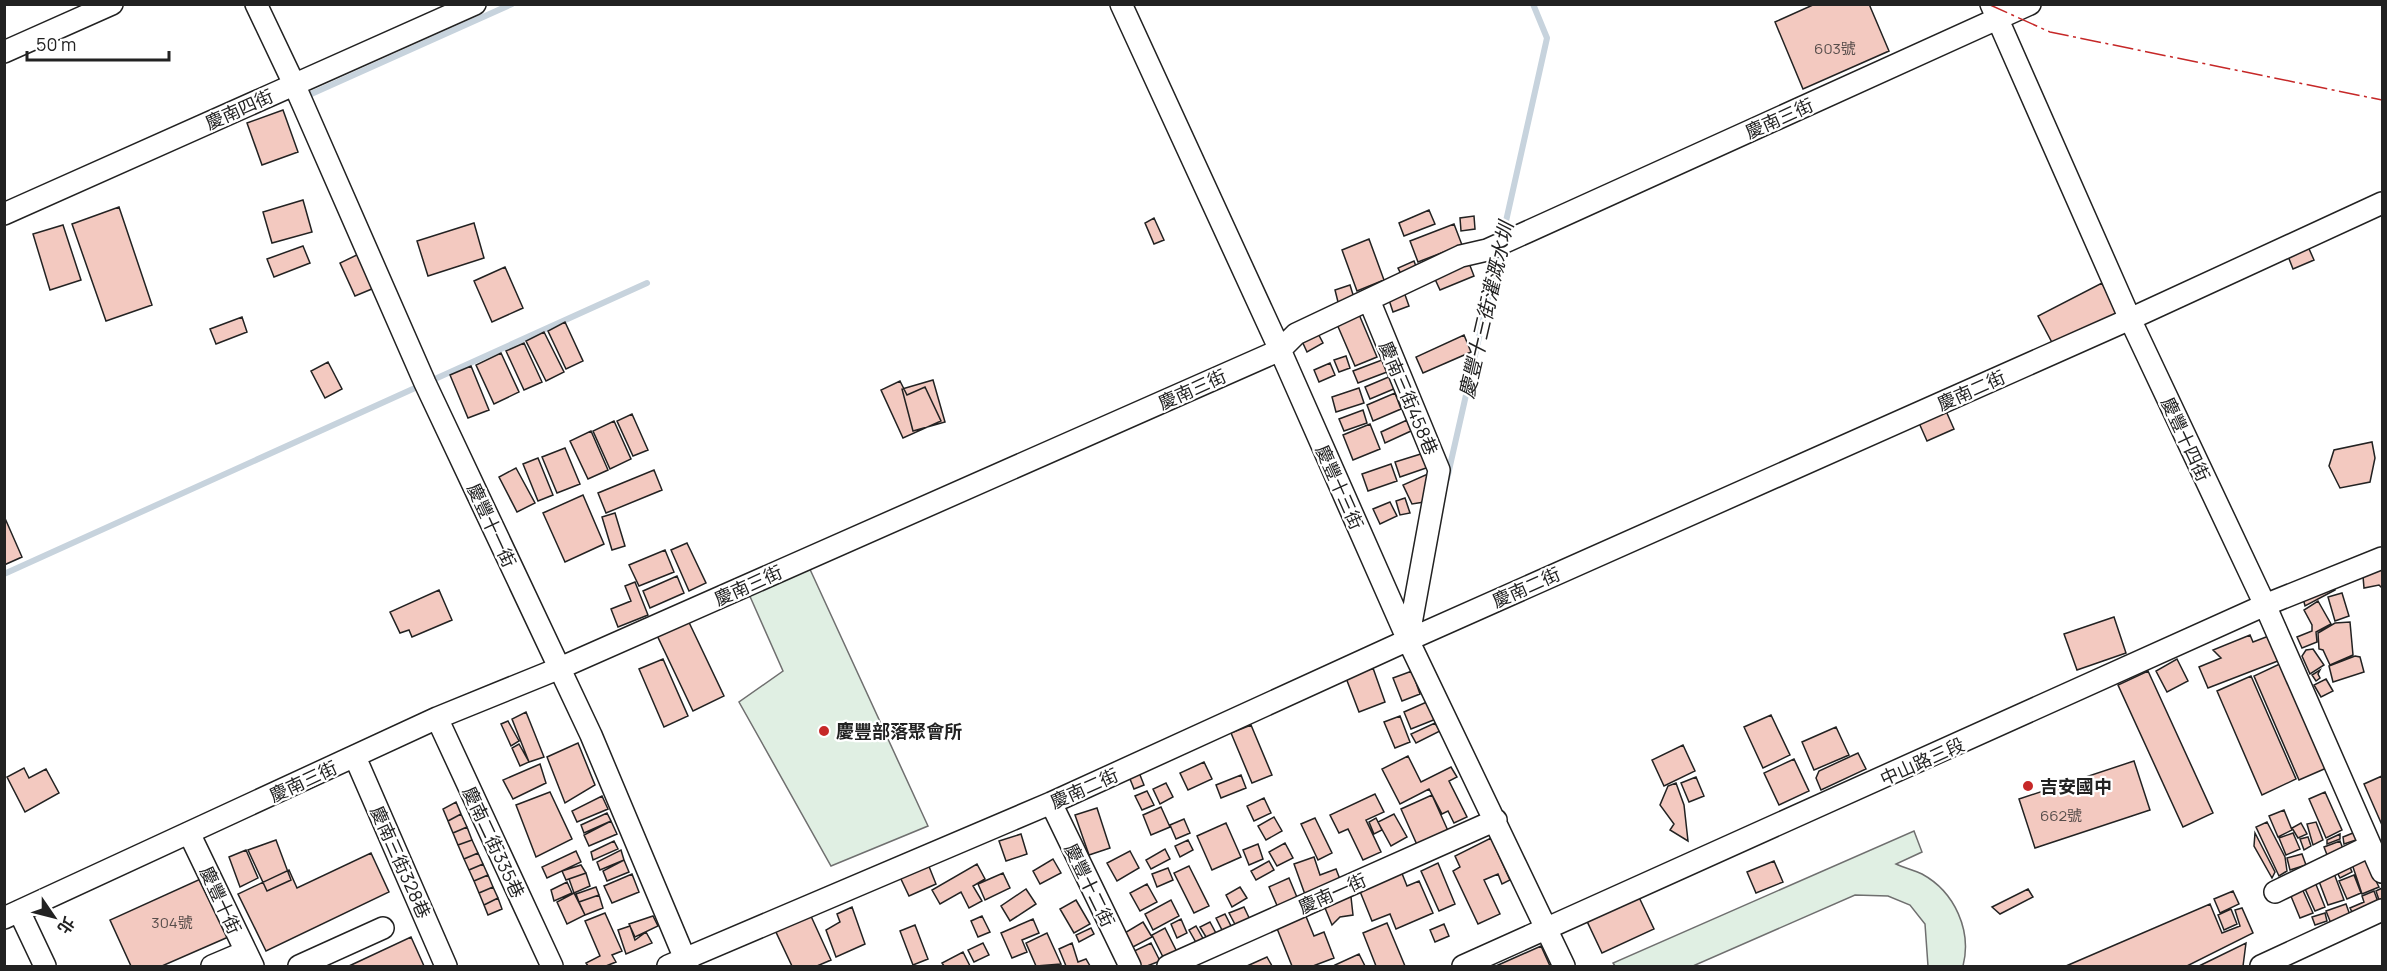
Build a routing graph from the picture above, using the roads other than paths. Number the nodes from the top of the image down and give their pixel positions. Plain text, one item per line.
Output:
1 (112, 4) edge
2 (256, 4) edge
3 (475, 4) edge
4 (1121, 4) edge
5 (2030, 4) edge
6 (1995, 12) edge
7 (4, 52) edge
8 (294, 84) junction
9 (2382, 203) edge
10 (4, 214) edge
11 (1368, 300) junction
12 (2130, 319) junction
13 (1280, 350) junction
14 (2382, 558) edge
15 (2265, 605) junction
16 (1408, 640) junction
17 (560, 668) junction
18 (436, 718) junction
19 (355, 758) junction
20 (1051, 803) junction
21 (1496, 820) junction
22 (189, 833) junction
23 (2370, 846) junction
24 (2382, 872) edge
25 (2275, 892) dead end
26 (2382, 910) edge
27 (12, 914) edge
28 (383, 928) dead end
29 (1546, 930) junction
30 (249, 959) edge
31 (680, 964) edge
32 (45, 966) edge
33 (212, 966) edge
34 (299, 966) edge
35 (446, 966) edge
36 (552, 966) edge
37 (1130, 966) edge
38 (1168, 966) edge
39 (1464, 966) edge
40 (1564, 966) edge
41 (2261, 966) edge

1 - 7 street
2 - 8 street, 慶豐十一街
3 - 8 street, 慶南四街
4 - 13 street, 慶豐十三街
5 - 6 street, 慶南三街
6 - 11 street, 慶南三街
6 - 12 street, 慶豐十四街
8 - 10 street, 慶南四街
8 - 17 street, 慶豐十一街
9 - 12 street, 慶南二街
11 - 13 street, 慶南三街
11 - 16 street, 慶南三街458巷
12 - 15 street, 慶豐十四街
12 - 16 street, 慶南二街
13 - 16 street, 慶豐十三街
13 - 17 street, 慶南三街
14 - 15 street, 中山路三段
15 - 23 street, 慶豐十四街
15 - 29 street, 中山路三段
16 - 20 street, 慶南二街
16 - 21 street, 慶豐十三街
17 - 18 street, 慶南三街
17 - 31 street, 慶豐十一街
18 - 19 street, 慶南三街
18 - 36 street, 慶南二街335巷
19 - 22 street, 慶南三街
19 - 35 street, 慶南三街328巷
20 - 31 street, 慶南二街
20 - 37 street, 慶豐十二街
21 - 29 street, 慶豐十三街
21 - 38 street, 慶南一街
22 - 27 street, 慶南三街
22 - 30 street, 慶豐十街
23 - 24 street, 慶豐十四街
23 - 25 street
26 - 41 street
27 - 32 street
28 - 34 street
29 - 39 street, 中山路三段
29 - 40 street, 慶豐十三街
30 - 33 street

